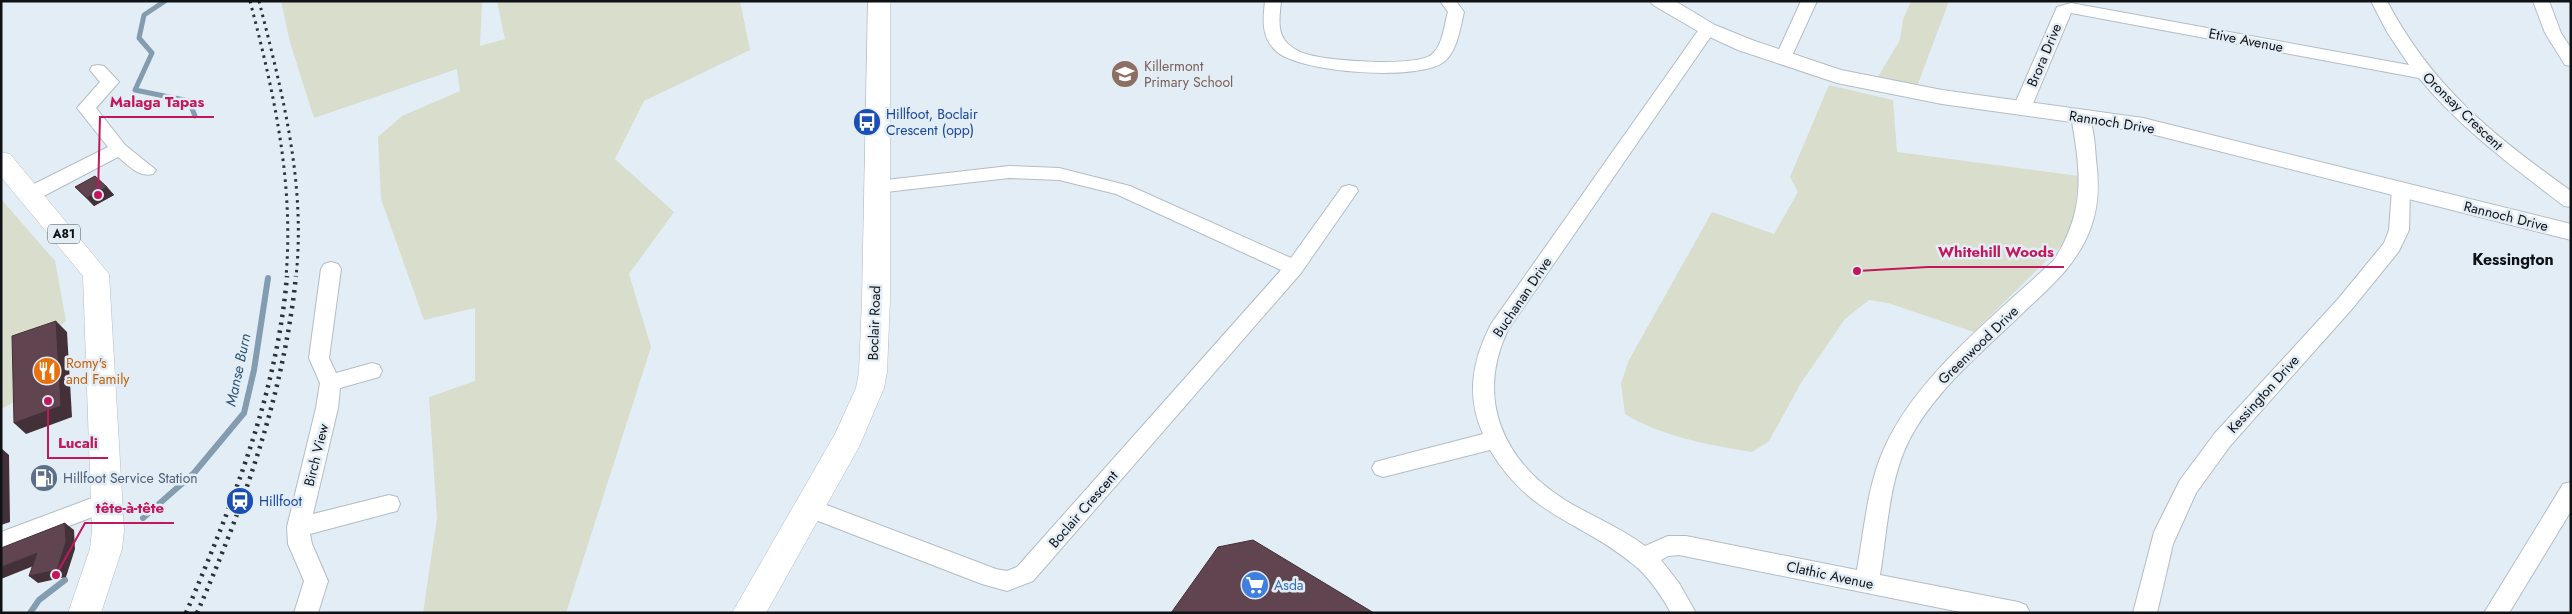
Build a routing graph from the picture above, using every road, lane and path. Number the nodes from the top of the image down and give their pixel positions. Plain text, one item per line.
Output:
1 (879, 1) edge
2 (1273, 1) edge
3 (1448, 1) edge
4 (1660, 1) edge
5 (1809, 1) edge
6 (2379, 1) edge
7 (2541, 1) edge
8 (2071, 8) joint
9 (1708, 29) junction
10 (1783, 58) junction
11 (2571, 61) edge
12 (98, 70) dead end
13 (2422, 73) junction
14 (2022, 108) junction
15 (2080, 116) junction
16 (120, 150) junction
17 (1, 160) edge
18 (146, 170) dead end
19 (877, 187) junction
20 (2401, 190) junction
21 (1349, 191) dead end
22 (31, 194) junction
23 (2571, 201) edge
24 (2571, 232) edge
25 (1294, 268) junction
26 (331, 269) dead end
27 (372, 371) dead end
28 (330, 383) junction
29 (1496, 440) junction
30 (1383, 468) dead end
31 (2571, 491) edge
32 (108, 501) junction
33 (389, 504) dead end
34 (808, 507) junction
35 (298, 526) junction
36 (1, 542) edge
37 (1644, 559) junction
38 (1866, 582) junction
39 (84, 613) edge
40 (306, 613) edge
41 (748, 613) edge
42 (1684, 613) edge
43 (2018, 613) edge
44 (2145, 613) edge
45 (2496, 613) edge

1 - 19 main road, Boclair Road
2 - 3 street
4 - 9 street, Rannoch Drive
5 - 10 street
6 - 13 street, Oronsay Crescent
7 - 11 street
8 - 13 street, Etive Avenue
8 - 14 street, Brora Drive
9 - 10 street, Rannoch Drive
9 - 29 street, Buchanan Drive
10 - 14 street, Rannoch Drive
12 - 16 street
13 - 23 street, Oronsay Crescent
14 - 15 street, Rannoch Drive
15 - 20 street, Rannoch Drive
15 - 38 street, Greenwood Drive
16 - 18 street
16 - 22 street
17 - 22 main road, A81
19 - 25 street
19 - 34 main road, Boclair Road
20 - 24 street, Rannoch Drive
20 - 44 street, Kessington Drive
21 - 25 street, Boclair Crescent
22 - 32 main road, A81
25 - 34 street, Boclair Crescent
26 - 28 street
27 - 28 street
28 - 35 street, Birch View
29 - 30 street
29 - 37 street, Buchanan Drive
31 - 45 street
32 - 36 street
32 - 39 main road, A81
33 - 35 street
34 - 41 main road, Boclair Road
35 - 40 street, Birch View
37 - 38 street, Clathic Avenue
37 - 42 street, Buchanan Drive
38 - 43 street, Clathic Avenue

